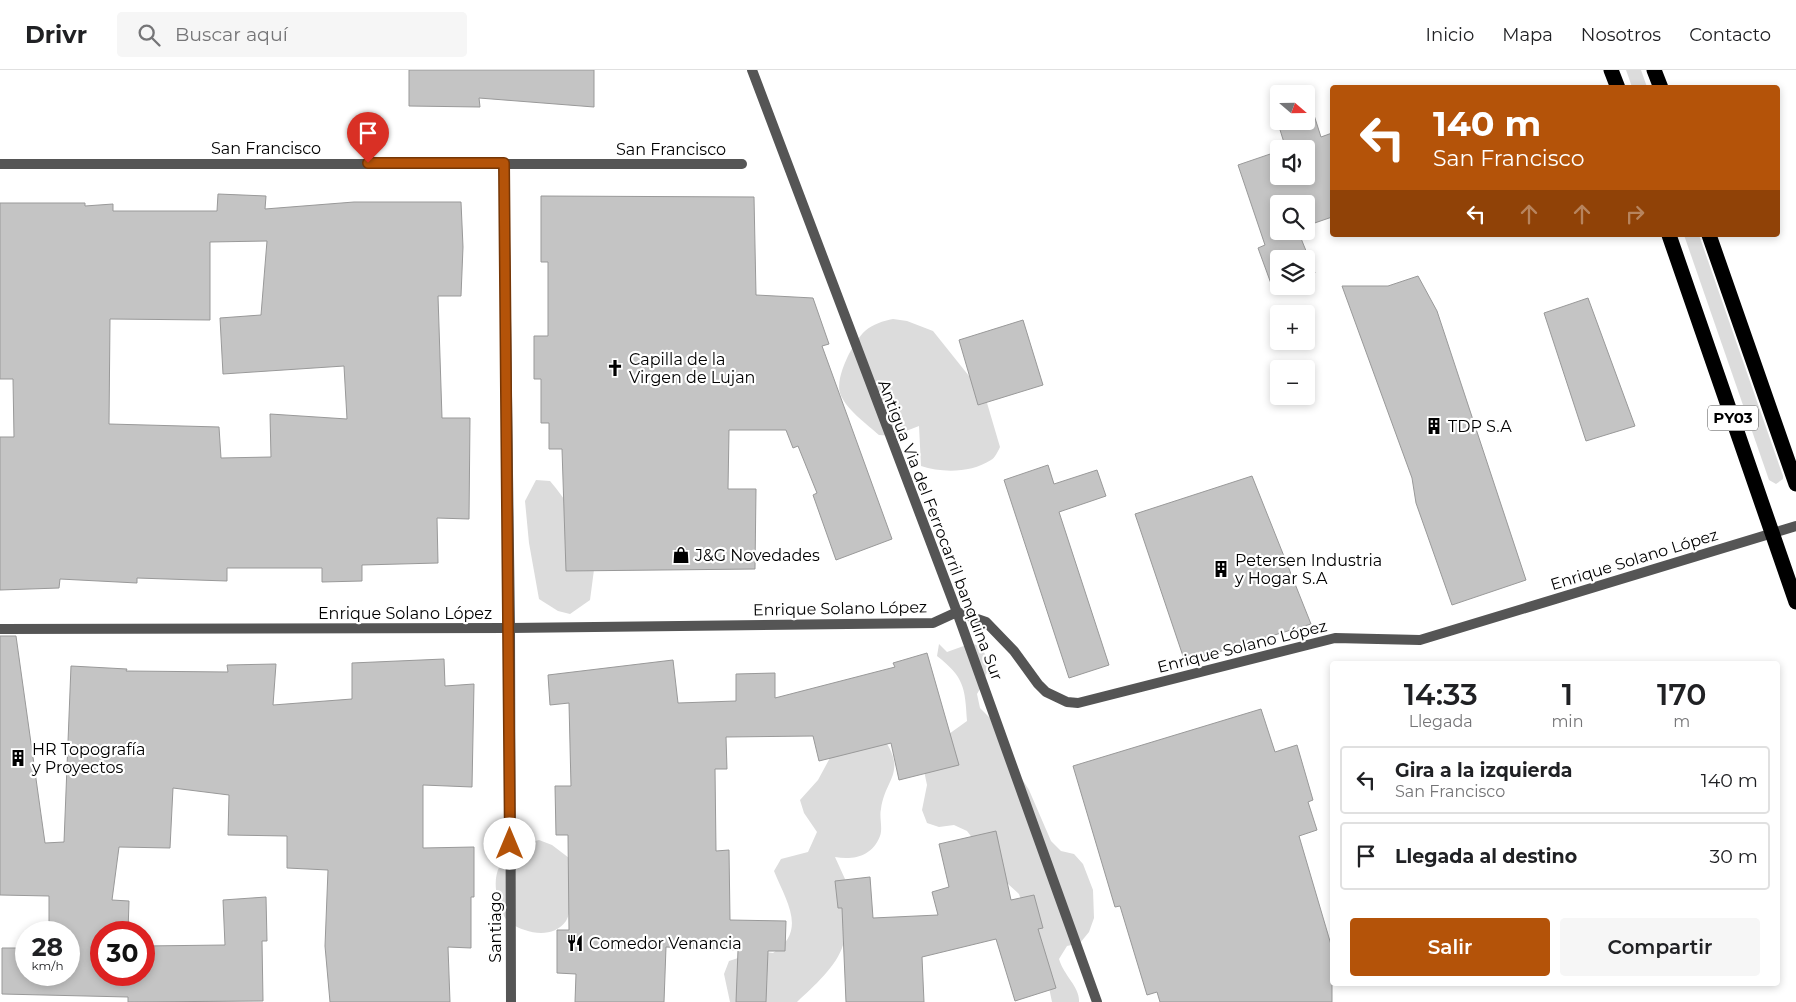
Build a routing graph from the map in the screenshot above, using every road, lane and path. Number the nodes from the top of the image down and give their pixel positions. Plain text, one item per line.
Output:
1 (752, 70) edge
2 (1611, 70) edge
3 (1654, 70) edge
4 (1617, 85) edge
5 (1660, 85) edge
6 (504, 163) junction
7 (0, 164) edge
8 (742, 164) dead end
9 (1670, 237) edge
10 (1710, 237) edge
11 (1796, 484) edge
12 (1796, 526) edge
13 (1772, 532) junction
14 (1796, 602) edge
15 (957, 612) junction
16 (510, 628) junction
17 (0, 629) edge
18 (511, 1002) edge
19 (1097, 1002) edge

1 - 15 street, Antigua Via del Ferrocarril banquina Sur
2 - 4 highway
3 - 5 highway
6 - 7 street, San Francisco
6 - 8 street, San Francisco
6 - 16 street, Santiago
9 - 13 highway, PY03
10 - 11 highway, PY03
12 - 13 street, Enrique Solano López
13 - 14 highway, PY03
13 - 15 street, Enrique Solano López
15 - 16 street, Enrique Solano López
15 - 19 street, Antigua Via del Ferrocarril banquina Sur
16 - 17 street, Enrique Solano López
16 - 18 street, Santiago

